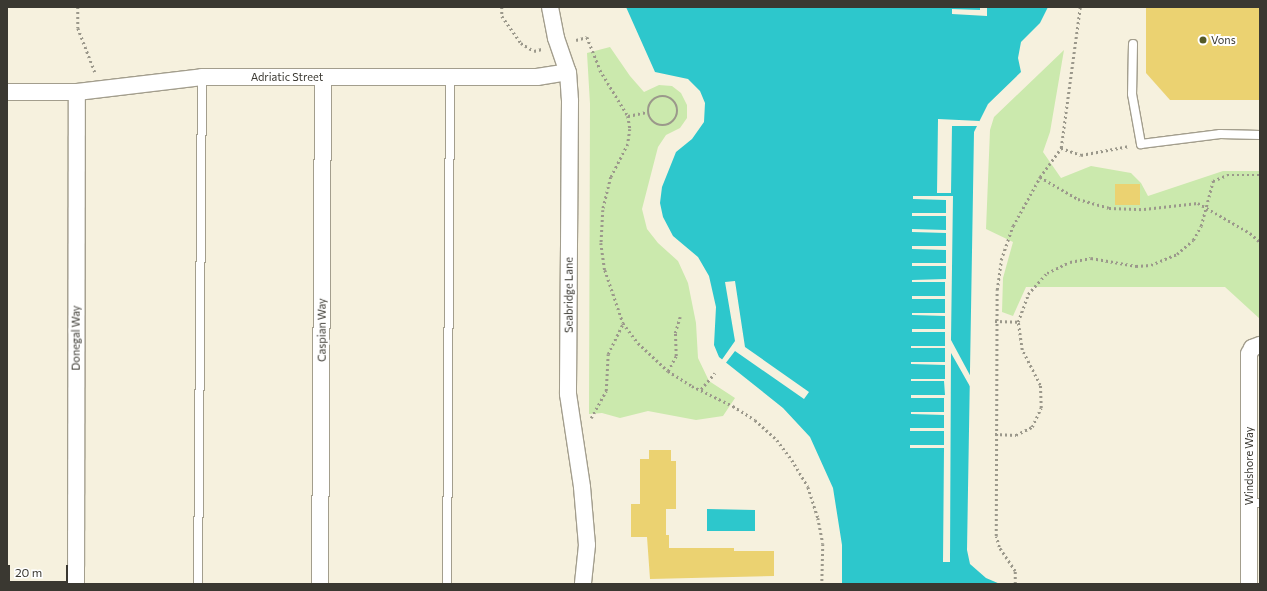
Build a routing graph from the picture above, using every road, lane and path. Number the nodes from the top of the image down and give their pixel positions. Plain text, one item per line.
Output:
1 (78, 7) edge
2 (502, 7) edge
3 (550, 7) edge
4 (1080, 7) edge
5 (558, 44) junction
6 (1133, 44) dead end
7 (568, 72) junction
8 (202, 77) junction
9 (323, 77) junction
10 (450, 77) junction
11 (102, 89) junction
12 (7, 92) edge
13 (77, 92) junction
14 (647, 112) junction
15 (628, 116) junction
16 (1260, 135) edge
17 (1141, 144) junction
18 (1061, 148) junction
19 (1260, 175) edge
20 (1040, 177) junction
21 (1206, 209) junction
22 (1260, 242) edge
23 (680, 317) dead end
24 (995, 321) junction
25 (1018, 322) junction
26 (623, 323) junction
27 (1256, 346) edge
28 (668, 371) junction
29 (715, 372) dead end
30 (701, 389) junction
31 (995, 434) junction
32 (573, 435) junction
33 (1255, 503) edge
34 (76, 584) edge
35 (198, 584) edge
36 (320, 584) edge
37 (447, 584) edge
38 (583, 584) edge
39 (822, 584) edge
40 (1015, 584) edge
41 (1249, 584) edge

1 - 11 path
2 - 5 path
3 - 5 street, Seabridge Lane
4 - 18 path
5 - 7 street, Seabridge Lane
5 - 15 path
6 - 17 lane
7 - 10 street, Adriatic Street
7 - 32 street, Seabridge Lane
8 - 9 street, Adriatic Street
8 - 11 street, Adriatic Street
8 - 35 lane
9 - 10 street, Adriatic Street
9 - 36 street, Caspian Way
10 - 37 lane
11 - 13 street, Adriatic Street
12 - 13 street, Adriatic Street
13 - 34 street, Donegal Way
14 - 14 path
14 - 15 path
15 - 26 path
16 - 17 lane
17 - 18 path
18 - 20 path
19 - 21 path
20 - 21 path
20 - 24 path
21 - 22 path
21 - 25 path
23 - 28 path
24 - 25 path
24 - 31 path
25 - 31 path
26 - 28 path
26 - 32 path
27 - 33 street, Windshore Way
28 - 30 path
29 - 30 path
30 - 39 path
31 - 40 path
32 - 38 street, Seabridge Lane
33 - 41 street, Windshore Way

